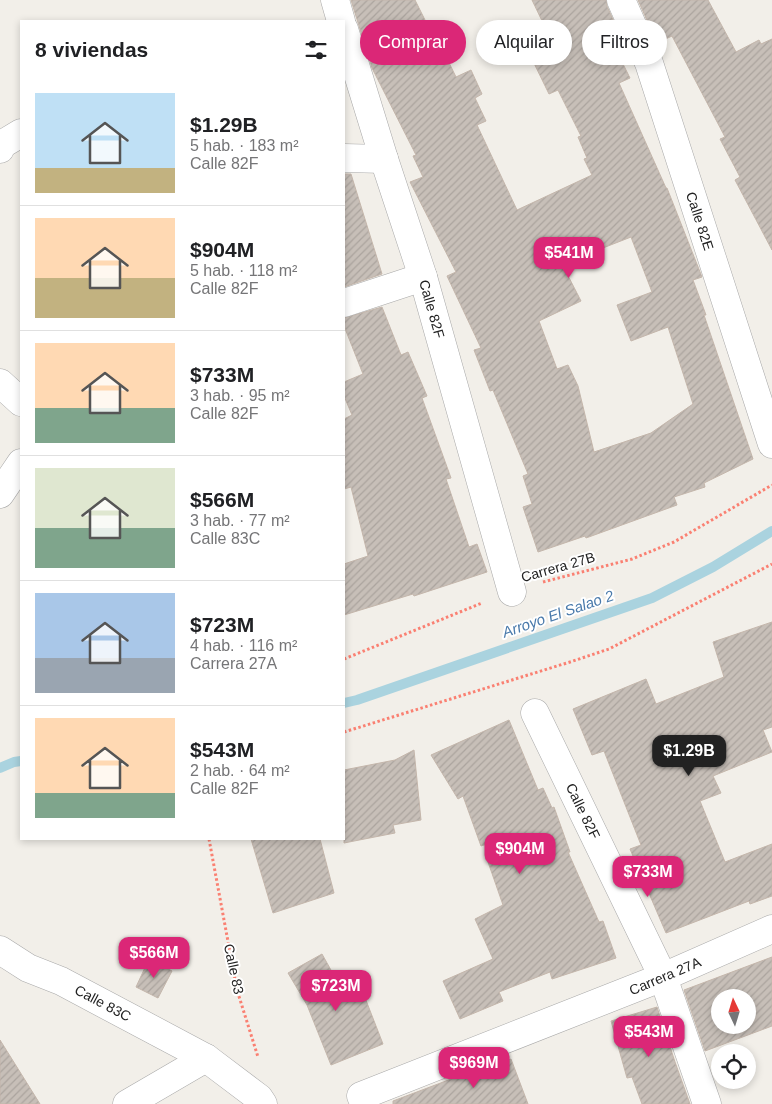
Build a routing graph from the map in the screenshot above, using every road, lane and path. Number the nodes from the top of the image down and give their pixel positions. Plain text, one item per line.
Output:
1 (335, 0) edge
2 (621, 0) edge
3 (342, 20) edge
4 (345, 32) edge
5 (345, 158) edge
6 (384, 159) junction
7 (423, 278) junction
8 (345, 303) edge
9 (0, 383) edge
10 (20, 401) edge
11 (772, 444) edge
12 (20, 464) edge
13 (772, 485) edge
14 (0, 494) edge
15 (772, 564) edge
16 (512, 592) junction
17 (345, 659) edge
18 (535, 714) dead end
19 (345, 732) edge
20 (209, 840) edge
21 (772, 929) edge
22 (0, 950) edge
23 (663, 977) junction
24 (206, 1058) junction
25 (363, 1100) edge
26 (261, 1101) edge
27 (127, 1104) edge
28 (706, 1104) edge

1 - 3 street
2 - 11 street, Calle 82E
4 - 6 street, Calle 82F
5 - 6 street
6 - 7 street, Calle 82F
7 - 8 street
7 - 16 street, Calle 82F
9 - 10 street
12 - 14 street
13 - 16 path, Carrera 27B
15 - 19 path
16 - 17 path, Carrera 27B
18 - 23 street, Calle 82F
20 - 26 path, Calle 83
21 - 23 street, Carrera 27A
22 - 24 street, Calle 83C
23 - 25 street, Carrera 27A
23 - 28 street, Calle 82F
24 - 26 street
24 - 27 street

